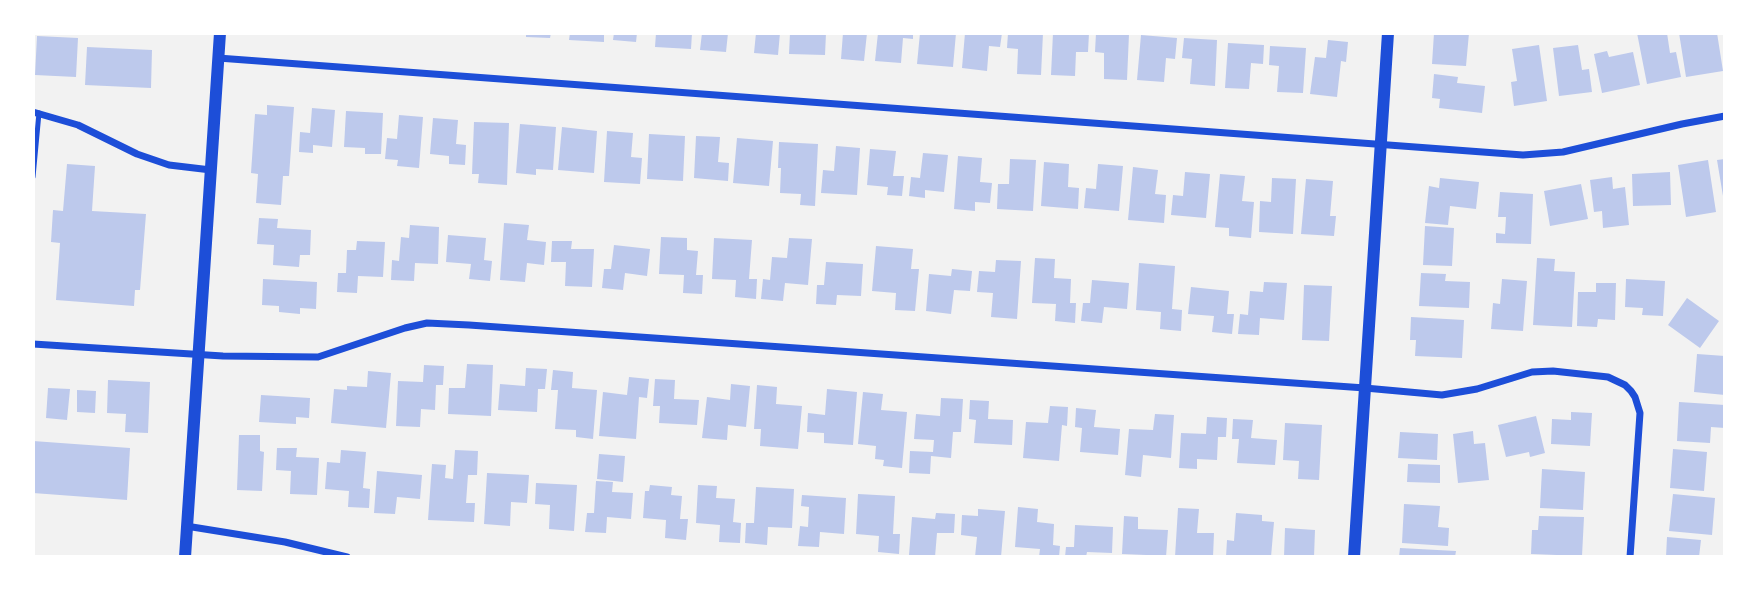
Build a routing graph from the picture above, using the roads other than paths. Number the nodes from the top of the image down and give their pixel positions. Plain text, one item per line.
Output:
1 (220, 33) edge
2 (1388, 33) edge
3 (218, 58) junction
4 (36, 113) edge
5 (1725, 117) edge
6 (1381, 145) junction
7 (211, 170) junction
8 (33, 177) edge
9 (33, 344) edge
10 (198, 354) junction
11 (1365, 388) junction
12 (186, 526) junction
13 (186, 557) edge
14 (347, 557) edge
15 (1354, 557) edge
16 (1630, 557) edge

1 - 3 street
2 - 6 street
3 - 6 street
3 - 7 street
4 - 7 street
4 - 8 lane
5 - 6 street
6 - 11 street
7 - 10 street
9 - 10 street
10 - 11 street
10 - 12 street
11 - 15 street
11 - 16 street
12 - 13 street
12 - 14 street

